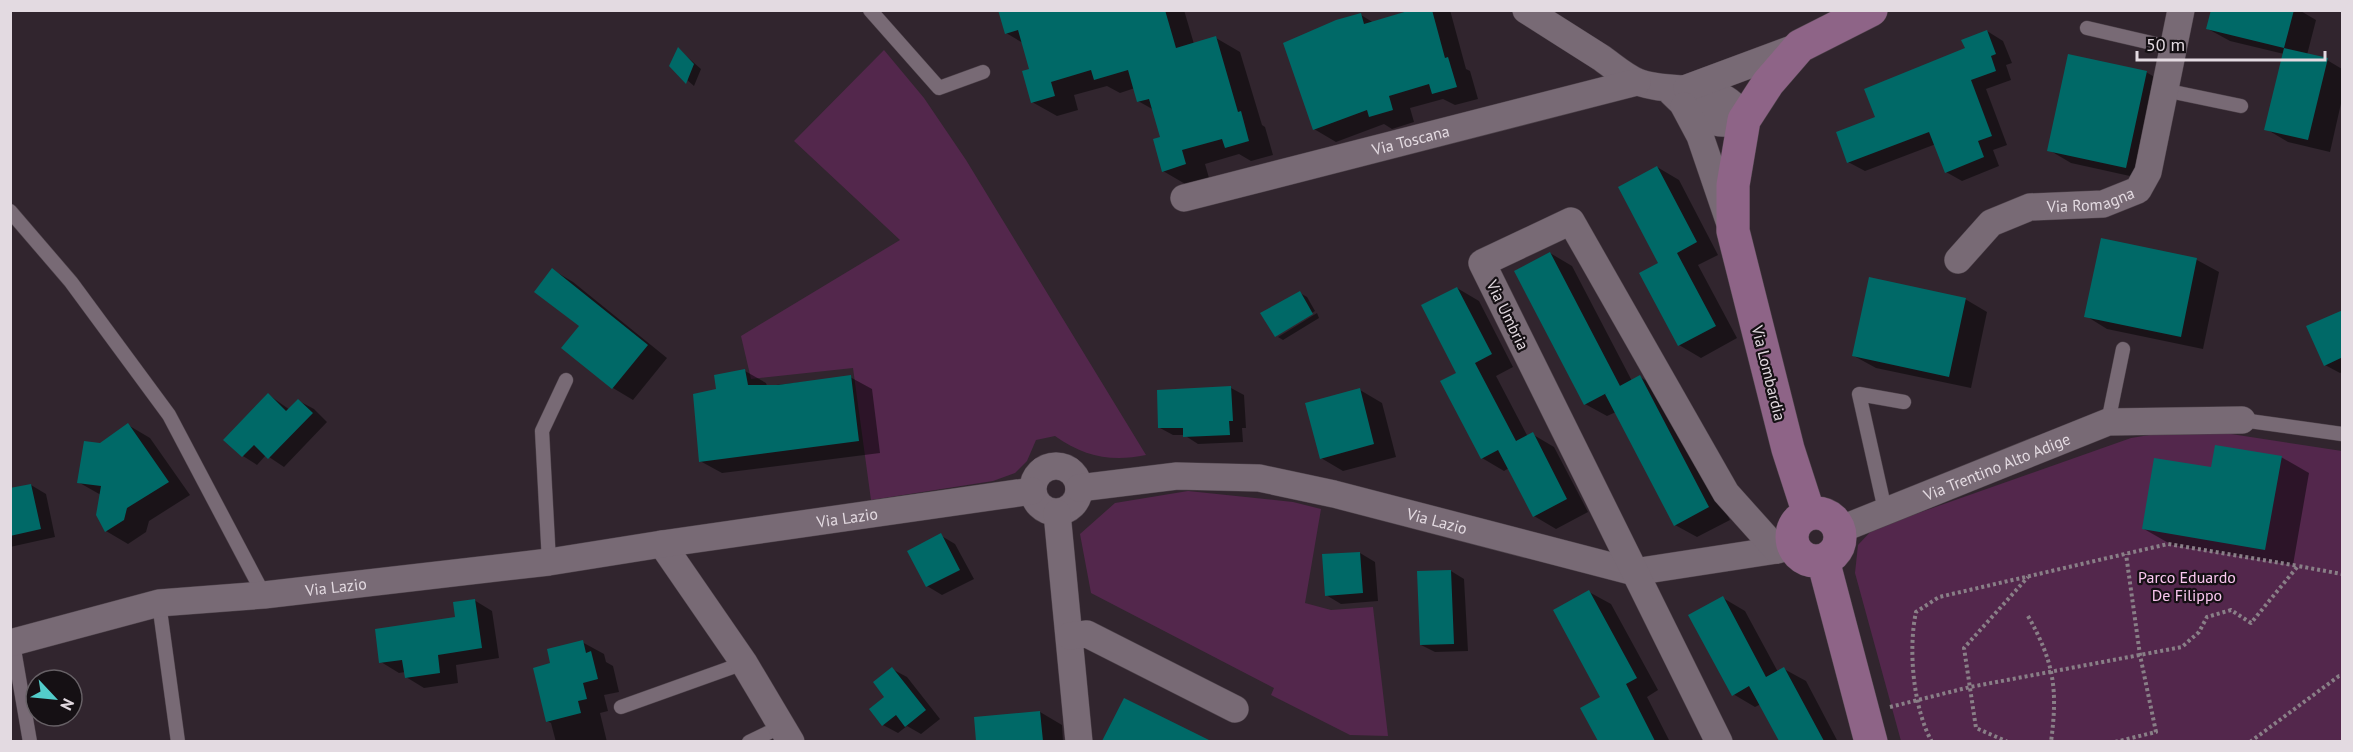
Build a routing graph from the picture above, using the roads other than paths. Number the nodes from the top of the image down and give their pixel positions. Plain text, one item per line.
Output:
1 (870, 10) edge
2 (1526, 10) edge
3 (1871, 10) edge
4 (2181, 10) edge
5 (2087, 28) dead end
6 (1800, 46) junction
7 (2173, 48) junction
8 (983, 72) dead end
9 (1637, 82) junction
10 (2164, 90) junction
11 (1680, 94) junction
12 (2241, 106) dead end
13 (1744, 120) junction
14 (1184, 198) dead end
15 (10, 211) edge
16 (1733, 231) junction
17 (1958, 260) dead end
18 (2123, 349) dead end
19 (566, 380) dead end
20 (1904, 402) dead end
21 (2242, 420) joint
22 (2108, 422) junction
23 (2343, 434) edge
24 (1079, 488) junction
25 (1032, 491) junction
26 (1885, 510) junction
27 (1057, 513) junction
28 (1809, 514) junction
29 (1839, 530) junction
30 (662, 544) junction
31 (1785, 548) junction
32 (1823, 560) junction
33 (549, 562) junction
34 (1634, 572) junction
35 (264, 595) junction
36 (159, 603) junction
37 (1070, 636) junction
38 (11, 639) edge
39 (744, 663) junction
40 (621, 707) dead end
41 (1236, 709) dead end
42 (1867, 728) edge
43 (786, 734) edge
44 (30, 741) edge
45 (178, 741) edge
46 (748, 741) edge
47 (1079, 741) edge
48 (1719, 741) edge

1 - 8 lane
2 - 9 street, Via Toscana
3 - 6 street, Via Lombardia
4 - 7 street, Via Romagna
5 - 7 lane
6 - 11 street, Via Lombardia
6 - 13 street, Via Lombardia
7 - 10 street, Via Romagna
9 - 11 street, Via Toscana
9 - 14 street, Via Toscana
10 - 12 lane
10 - 17 street, Via Romagna
11 - 13 street, Via Toscana
11 - 16 street, Via Lombardia
13 - 16 street, Via Lombardia
15 - 35 lane
16 - 28 street, Via Lombardia
18 - 22 lane
19 - 33 lane
20 - 26 lane
21 - 22 street, Via Trentino Alto Adige
21 - 23 lane
22 - 26 street, Via Trentino Alto Adige
24 - 25 street
24 - 27 street
24 - 34 street, Via Lazio
25 - 27 street
25 - 30 street, Via Lazio
26 - 29 street, Via Trentino Alto Adige
27 - 37 street
28 - 29 street
28 - 31 street
29 - 32 street
30 - 33 street, Via Lazio
30 - 39 street
31 - 32 street
31 - 34 street, Via Lazio
31 - 34 street, Via Umbria
32 - 42 street
33 - 35 street, Via Lazio
34 - 48 street, Via Umbria
35 - 36 street, Via Lazio
36 - 38 street, Via Lazio
36 - 45 lane
37 - 41 street
37 - 47 street
38 - 44 lane
39 - 40 lane
39 - 43 street
43 - 46 lane

